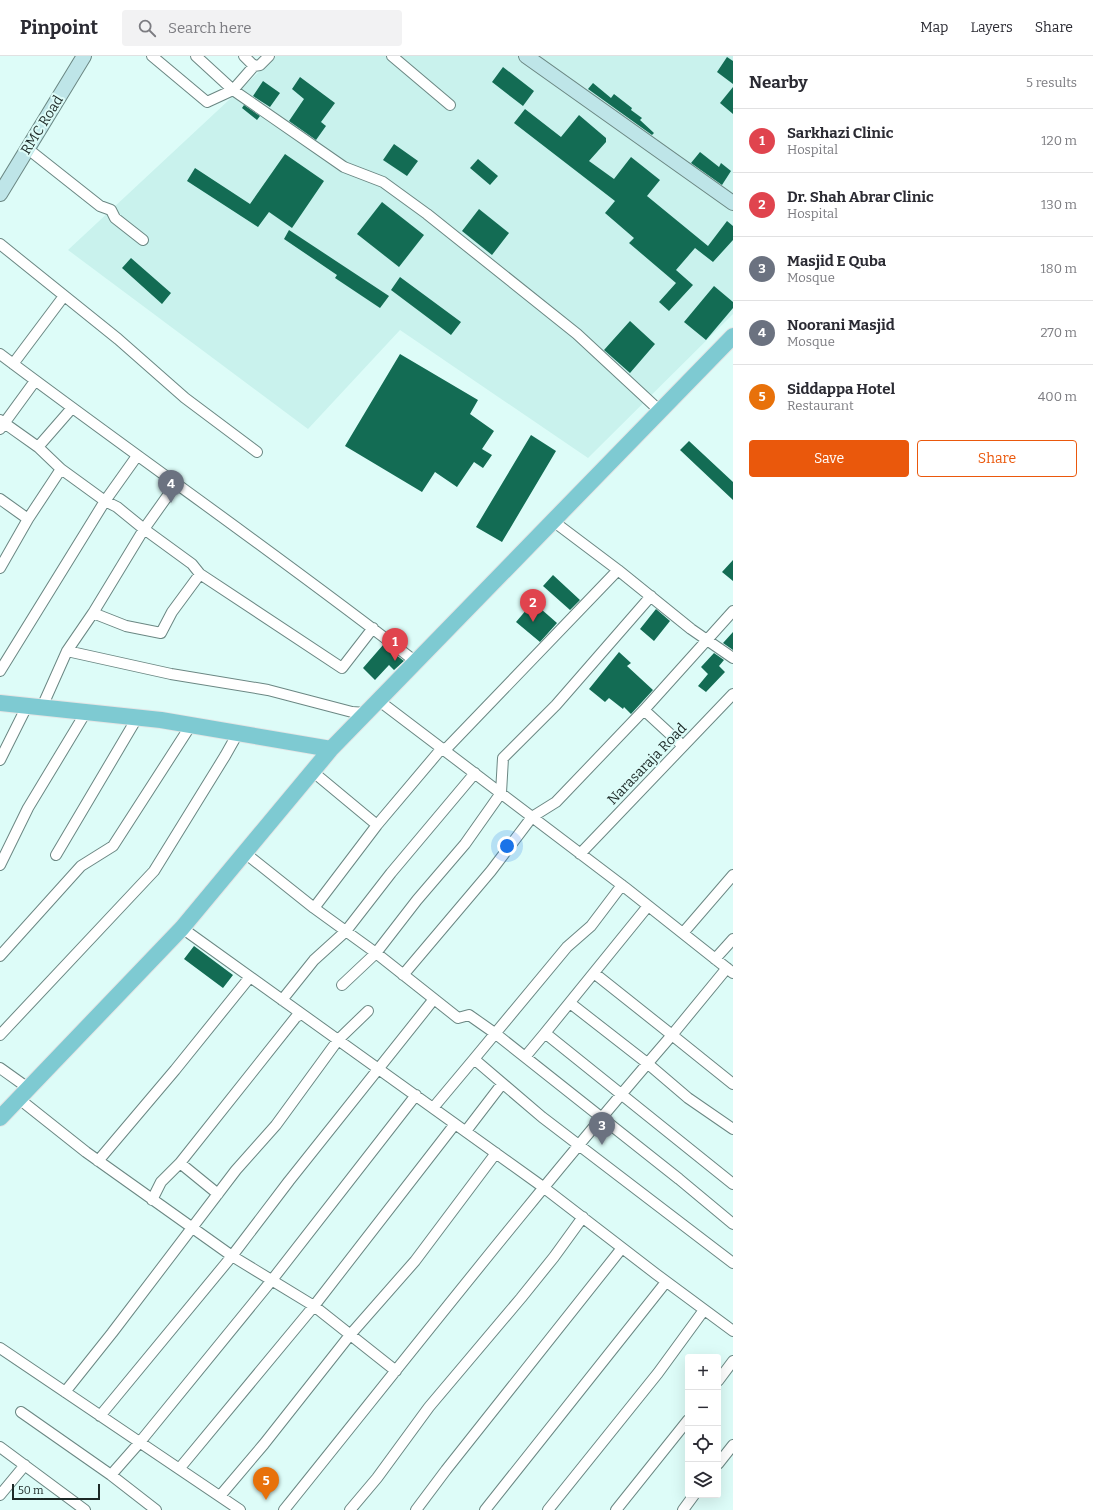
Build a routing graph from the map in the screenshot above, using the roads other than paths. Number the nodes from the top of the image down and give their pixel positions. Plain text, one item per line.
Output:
1 (78, 56) edge
2 (84, 56) edge
3 (152, 56) edge
4 (196, 56) edge
5 (244, 56) edge
6 (268, 56) edge
7 (392, 56) edge
8 (526, 56) edge
9 (254, 66) junction
10 (233, 90) junction
11 (450, 105) dead end
12 (28, 149) junction
13 (0, 183) edge
14 (0, 194) edge
15 (733, 203) edge
16 (143, 240) dead end
17 (0, 244) edge
18 (64, 296) junction
19 (733, 336) edge
20 (0, 354) edge
21 (13, 364) junction
22 (35, 381) junction
23 (72, 408) junction
24 (660, 411) junction
25 (1, 424) edge
26 (38, 447) junction
27 (257, 452) dead end
28 (137, 456) junction
29 (61, 469) junction
30 (176, 484) junction
31 (0, 499) edge
32 (105, 501) junction
33 (28, 519) junction
34 (553, 521) junction
35 (144, 530) junction
36 (0, 568) edge
37 (618, 570) junction
38 (200, 574) junction
39 (651, 596) junction
40 (733, 611) edge
41 (93, 613) junction
42 (373, 628) junction
43 (708, 640) junction
44 (67, 651) junction
45 (733, 658) edge
46 (416, 662) junction
47 (0, 671) edge
48 (733, 694) edge
49 (378, 700) junction
50 (0, 702) edge
51 (35, 706) junction
52 (644, 710) junction
53 (86, 712) junction
54 (366, 712) junction
55 (137, 718) junction
56 (191, 725) junction
57 (238, 733) junction
58 (683, 746) junction
59 (331, 749) junction
60 (444, 749) junction
61 (0, 760) edge
62 (312, 771) junction
63 (475, 773) junction
64 (501, 793) junction
65 (532, 817) junction
66 (377, 825) junction
67 (245, 853) junction
68 (580, 854) junction
69 (56, 855) dead end
70 (0, 865) edge
71 (733, 876) edge
72 (622, 885) junction
73 (648, 906) junction
74 (314, 908) junction
75 (182, 928) junction
76 (346, 932) junction
77 (683, 934) junction
78 (733, 939) edge
79 (376, 953) junction
80 (0, 956) edge
81 (715, 959) junction
82 (730, 971) edge
83 (594, 973) junction
84 (403, 975) junction
85 (250, 977) junction
86 (342, 985) dead end
87 (434, 999) junction
88 (282, 1000) junction
89 (570, 1003) junction
90 (368, 1011) dead end
91 (302, 1014) junction
92 (545, 1033) junction
93 (496, 1034) junction
94 (672, 1034) junction
95 (0, 1035) edge
96 (338, 1040) junction
97 (525, 1057) junction
98 (474, 1059) junction
99 (647, 1063) junction
100 (0, 1068) edge
101 (378, 1068) junction
102 (502, 1084) junction
103 (733, 1084) edge
104 (23, 1093) junction
105 (620, 1094) junction
106 (416, 1095) junction
107 (433, 1108) junction
108 (601, 1117) junction
109 (0, 1118) edge
110 (455, 1124) junction
111 (733, 1129) edge
112 (466, 1131) junction
113 (578, 1144) junction
114 (496, 1153) junction
115 (98, 1160) junction
116 (180, 1163) junction
117 (733, 1184) edge
118 (543, 1187) junction
119 (218, 1194) junction
120 (152, 1200) junction
121 (583, 1217) junction
122 (733, 1224) edge
123 (192, 1228) junction
124 (622, 1248) junction
125 (232, 1256) junction
126 (733, 1263) edge
127 (272, 1280) junction
128 (666, 1282) junction
129 (314, 1306) junction
130 (704, 1310) junction
131 (733, 1330) edge
132 (350, 1336) junction
133 (0, 1348) edge
134 (733, 1361) edge
135 (396, 1371) junction
136 (721, 1377) edge
137 (65, 1392) junction
138 (21, 1412) dead end
139 (100, 1416) junction
140 (685, 1424) edge
141 (140, 1442) junction
142 (733, 1445) edge
143 (0, 1447) edge
144 (720, 1462) edge
145 (25, 1465) junction
146 (179, 1469) junction
147 (111, 1475) junction
148 (0, 1495) edge
149 (220, 1496) junction
150 (692, 1498) edge
151 (85, 1510) edge
152 (156, 1510) edge
153 (240, 1510) edge
154 (284, 1510) edge
155 (350, 1510) edge
156 (416, 1510) edge
157 (485, 1510) edge
158 (548, 1510) edge
159 (616, 1510) edge
160 (683, 1510) edge

1 - 13 street, RMC Road
2 - 12 street, RMC Road
3 - 10 street
4 - 10 street
5 - 9 street
6 - 9 street
7 - 11 street
8 - 15 street
9 - 10 street
10 - 24 street
12 - 14 street, RMC Road
12 - 16 street
17 - 18 street
18 - 21 street
18 - 27 street
19 - 24 main road
20 - 21 street
21 - 22 street
22 - 23 street
22 - 25 street
23 - 26 street
23 - 28 street
24 - 34 main road
25 - 26 street
26 - 29 street
28 - 30 street
28 - 32 street
29 - 32 street
29 - 33 street
30 - 35 street
30 - 42 street
31 - 33 street
32 - 35 street
32 - 47 street
33 - 36 street
34 - 37 street
34 - 46 main road
35 - 38 street
35 - 41 street
37 - 39 street
37 - 60 street
38 - 41 street
38 - 42 street
39 - 43 street
39 - 64 street
40 - 43 street
41 - 44 street
42 - 46 street
43 - 45 street
43 - 52 street
44 - 51 street
44 - 54 street
46 - 49 main road
48 - 58 street, Narasaraja Road
49 - 54 main road
49 - 60 street
50 - 51 main road
51 - 53 main road
51 - 61 street
52 - 58 street
52 - 65 street
53 - 55 main road
53 - 70 street
54 - 59 main road
55 - 56 main road
55 - 69 street
56 - 57 main road
56 - 80 street
57 - 59 main road
57 - 95 street
58 - 68 street, Narasaraja Road
59 - 62 main road
60 - 63 street
60 - 66 street
62 - 66 street
62 - 67 main road
63 - 64 street
63 - 76 street
64 - 65 street
64 - 79 street
65 - 68 street
65 - 84 street
66 - 74 street
67 - 74 street
67 - 75 main road
68 - 72 street
71 - 77 street
72 - 73 street
72 - 93 street
73 - 77 street
73 - 83 street
74 - 76 street
75 - 85 street
75 - 104 main road
76 - 79 street
76 - 88 street
77 - 81 street
78 - 81 street
79 - 84 street
79 - 86 street
81 - 82 street
82 - 94 street
83 - 89 street
83 - 94 street
84 - 87 street
85 - 88 street
85 - 115 street
87 - 93 street
87 - 101 street
88 - 91 street
89 - 92 street
89 - 99 street
90 - 96 street
91 - 96 street
91 - 116 street
92 - 97 street
92 - 105 street
93 - 97 street
93 - 98 street
94 - 99 street
94 - 103 street
96 - 101 street
96 - 119 street
97 - 108 street
98 - 102 street
98 - 107 street
99 - 105 street
99 - 111 street
100 - 104 street
101 - 106 street
101 - 125 street
102 - 112 street
102 - 113 street
104 - 109 main road
104 - 115 street
105 - 108 street
105 - 117 street
106 - 107 street
106 - 127 street
107 - 110 street
108 - 113 street
108 - 122 street
110 - 112 street
110 - 129 street
112 - 114 street
113 - 118 street
113 - 126 street
114 - 118 street
114 - 132 street
115 - 120 street
116 - 119 street
116 - 120 street
118 - 121 street
118 - 135 street
119 - 123 street
120 - 123 street
121 - 124 street
121 - 155 street
123 - 125 street
123 - 137 street
124 - 128 street
124 - 156 street
125 - 127 street
125 - 139 street
127 - 129 street
127 - 141 street
128 - 130 street
128 - 157 street
129 - 132 street
129 - 146 street
130 - 131 street
130 - 158 street
132 - 135 street
132 - 149 street
133 - 137 street
134 - 136 street
135 - 154 street
137 - 139 street
138 - 147 street
139 - 141 street
140 - 159 street
141 - 146 street
141 - 147 street
142 - 144 street
143 - 145 street
145 - 148 street
145 - 151 street
146 - 149 street
147 - 152 street
149 - 153 street
150 - 160 street

